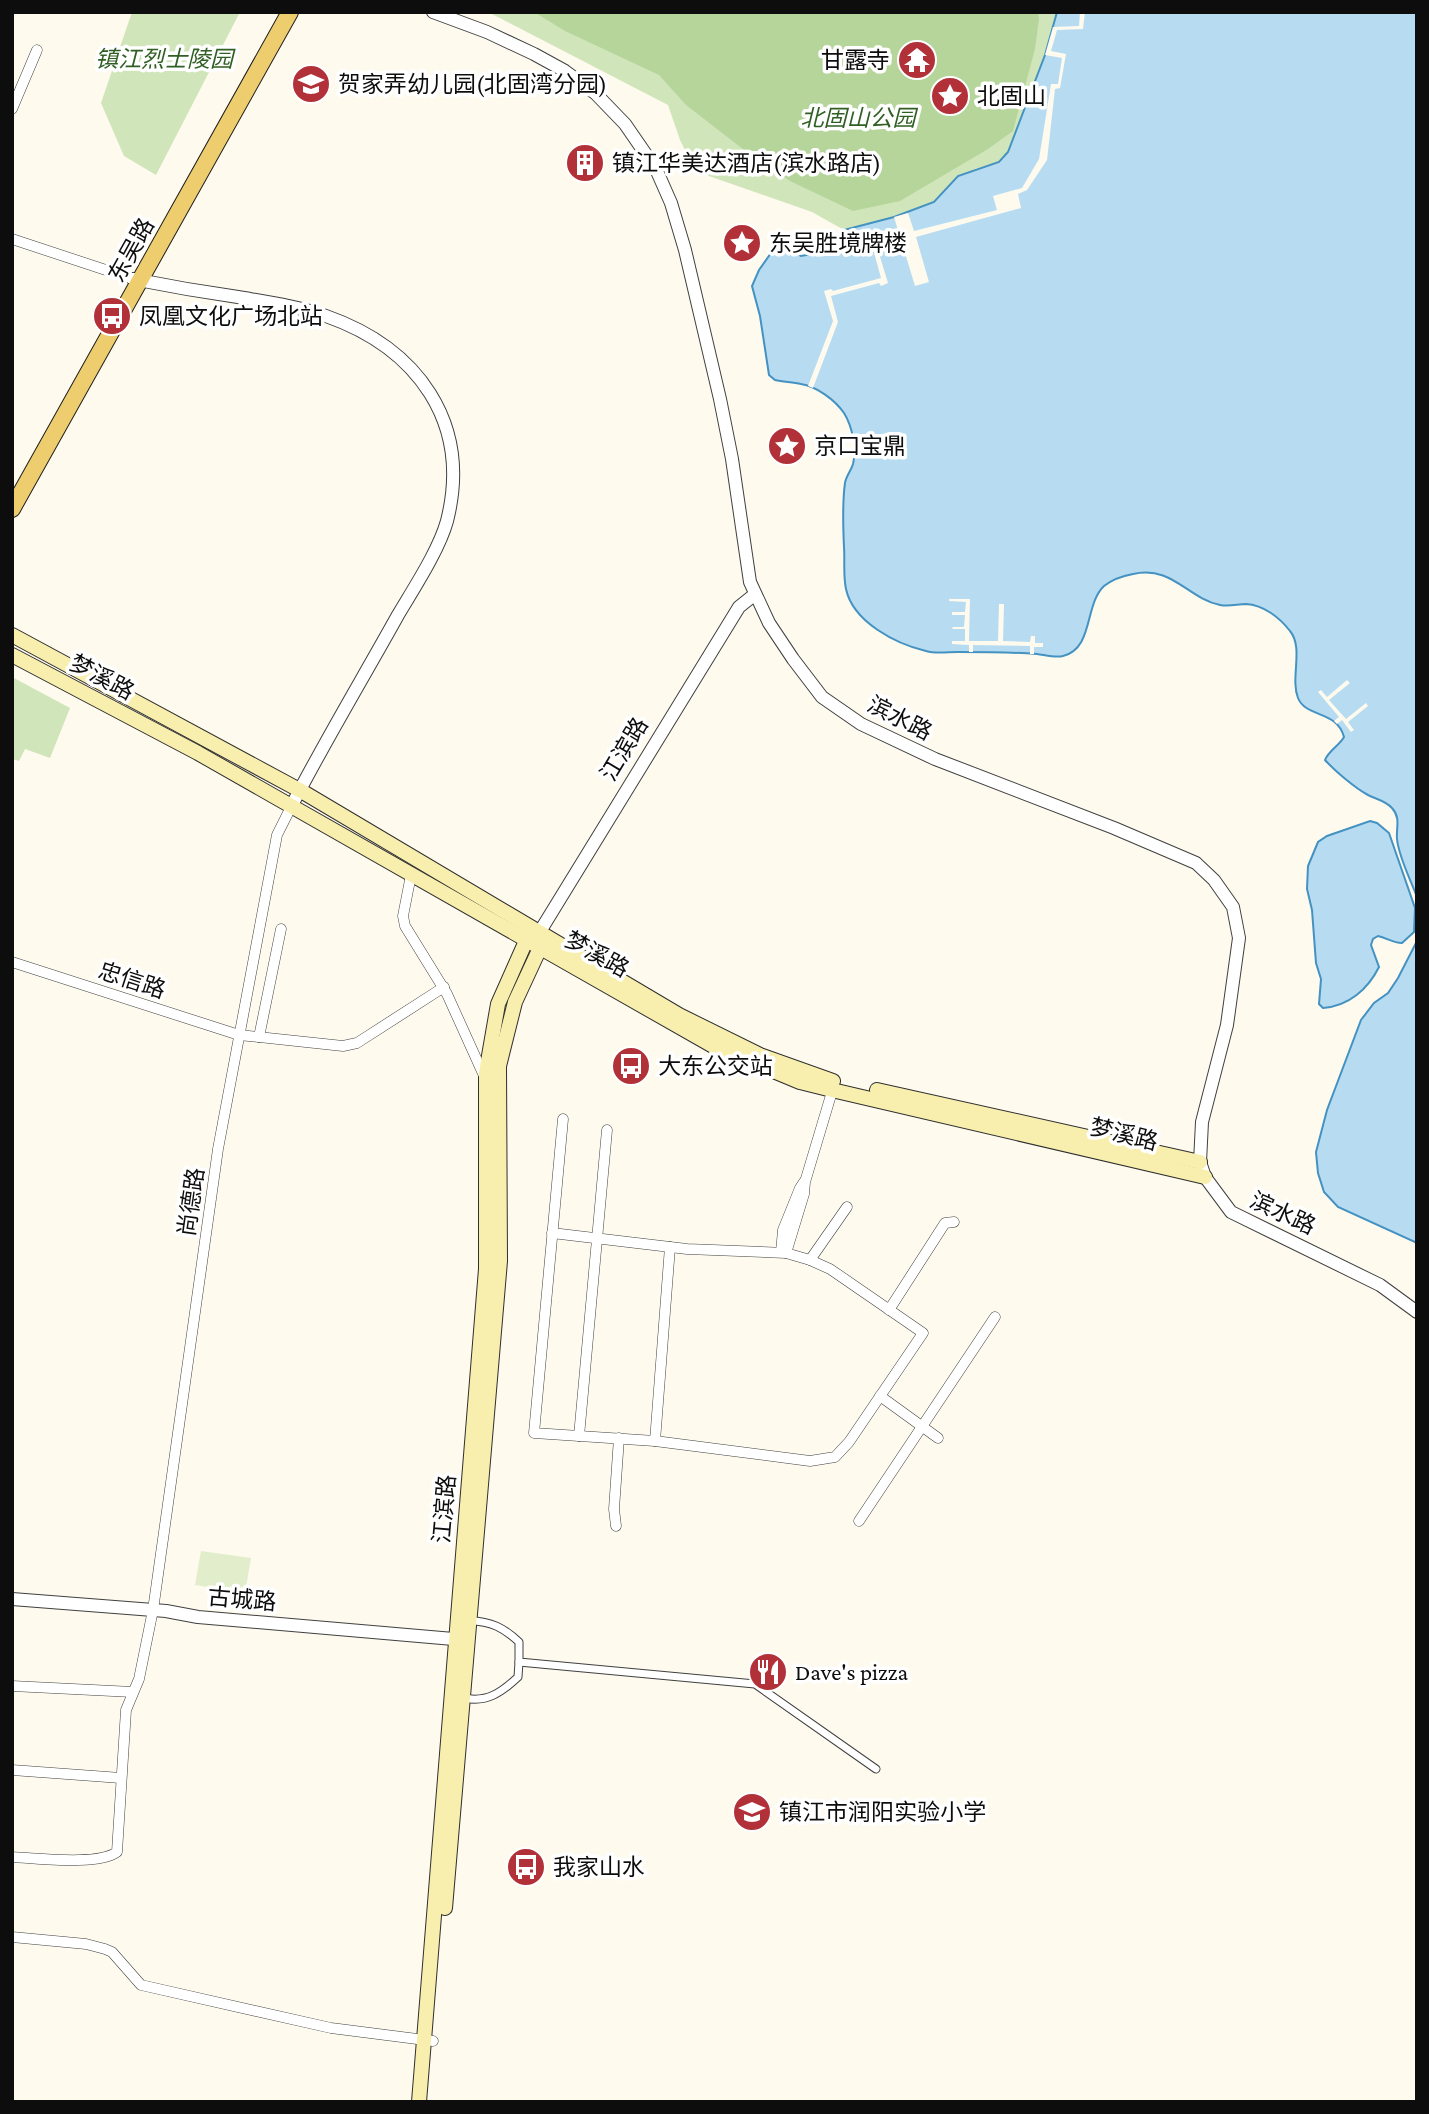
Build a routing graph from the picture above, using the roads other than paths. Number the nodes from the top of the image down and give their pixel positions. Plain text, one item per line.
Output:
1 (282, 12) edge
2 (290, 12) edge
3 (433, 12) edge
4 (37, 50) dead end
5 (12, 109) edge
6 (12, 239) edge
7 (136, 280) junction
8 (12, 494) edge
9 (12, 509) edge
10 (754, 595) junction
11 (12, 635) edge
12 (12, 655) edge
13 (299, 790) junction
14 (292, 805) junction
15 (411, 875) junction
16 (281, 929) dead end
17 (539, 933) junction
18 (526, 941) junction
19 (540, 948) junction
20 (12, 962) edge
21 (444, 988) junction
22 (239, 1035) junction
23 (259, 1037) junction
24 (486, 1080) junction
25 (833, 1086) junction
26 (563, 1119) dead end
27 (607, 1130) dead end
28 (1200, 1162) junction
29 (1205, 1178) junction
30 (847, 1207) dead end
31 (954, 1222) dead end
32 (552, 1233) junction
33 (597, 1238) junction
34 (670, 1247) junction
35 (783, 1252) junction
36 (810, 1259) junction
37 (889, 1310) junction
38 (1417, 1312) edge
39 (995, 1317) dead end
40 (880, 1396) junction
41 (922, 1426) junction
42 (579, 1436) junction
43 (938, 1437) dead end
44 (619, 1438) junction
45 (654, 1441) junction
46 (859, 1521) dead end
47 (616, 1526) dead end
48 (12, 1599) edge
49 (153, 1610) junction
50 (470, 1621) junction
51 (462, 1640) junction
52 (519, 1662) junction
53 (12, 1686) edge
54 (133, 1692) junction
55 (464, 1698) junction
56 (876, 1769) dead end
57 (12, 1770) edge
58 (121, 1778) junction
59 (12, 1857) edge
60 (12, 1937) edge
61 (429, 2041) junction
62 (419, 2102) edge
63 (428, 2102) edge

1 - 7 main road, 东吴路
2 - 7 main road, 东吴路
3 - 10 street, 滨水路
4 - 5 street
6 - 7 street
7 - 8 main road, 东吴路
7 - 9 main road, 东吴路
7 - 13 street
10 - 17 street, 江滨路
10 - 28 street, 滨水路
11 - 13 main road, 梦溪路
12 - 14 main road, 梦溪路
13 - 14 street
13 - 17 main road, 梦溪路
14 - 15 main road, 梦溪路
14 - 22 street, 尚德路
15 - 18 main road, 梦溪路
15 - 21 street
16 - 23 street
17 - 18 main road, 江滨路
17 - 19 main road, 江滨路
17 - 25 main road, 梦溪路
18 - 19 main road, 梦溪路
18 - 24 main road, 江滨路
19 - 25 main road, 梦溪路
19 - 50 main road, 江滨路
20 - 22 street, 忠信路
21 - 23 street, 忠信路
21 - 24 street
22 - 23 street, 忠信路
22 - 49 street, 尚德路
24 - 51 main road, 江滨路
25 - 28 main road, 梦溪路
25 - 29 main road, 梦溪路
25 - 35 street
26 - 32 street
27 - 33 street
28 - 29 street, 滨水路
29 - 38 street, 滨水路
30 - 36 street
31 - 37 street
32 - 33 street
32 - 42 street
33 - 34 street
33 - 42 street
34 - 35 street
34 - 45 street
35 - 36 street
36 - 37 street
37 - 40 street
39 - 41 street
40 - 41 street
40 - 45 street
41 - 43 street
41 - 46 street
42 - 44 street
44 - 45 street
44 - 47 street
48 - 49 street, 古城路
49 - 51 street, 古城路
49 - 54 street, 尚德路
50 - 51 main road, 江滨路
50 - 52 street
51 - 55 main road, 江滨路
51 - 61 main road, 江滨路
52 - 55 street
52 - 56 street
53 - 54 street
54 - 58 street, 尚德路
55 - 61 main road, 江滨路
57 - 58 street
58 - 59 street, 尚德路
60 - 61 street
61 - 62 main road, 江滨路
61 - 63 main road, 江滨路

